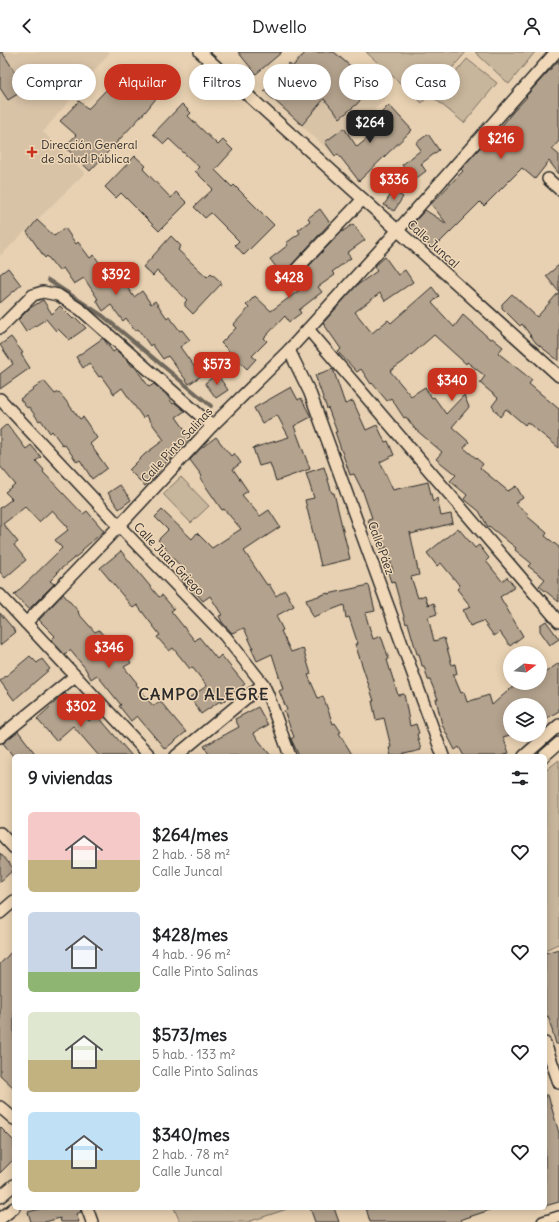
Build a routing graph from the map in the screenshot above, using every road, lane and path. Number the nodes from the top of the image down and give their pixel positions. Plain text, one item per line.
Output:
1 (200, 52) edge
2 (556, 52) edge
3 (548, 179) dead end
4 (559, 188) edge
5 (363, 199) junction
6 (398, 230) junction
7 (290, 276) dead end
8 (0, 328) edge
9 (308, 329) junction
10 (289, 350) junction
11 (559, 376) edge
12 (0, 399) edge
13 (212, 426) junction
14 (119, 526) junction
15 (0, 595) edge
16 (559, 622) edge
17 (26, 623) junction
18 (75, 676) junction
19 (263, 684) junction
20 (559, 725) edge
21 (0, 737) edge
22 (559, 743) edge
23 (148, 754) edge
24 (178, 754) edge
25 (289, 754) edge
26 (442, 754) edge
27 (526, 754) edge
28 (546, 754) edge
29 (0, 833) edge
30 (12, 846) edge
31 (12, 903) edge
32 (0, 913) edge
33 (547, 1049) edge
34 (559, 1083) edge
35 (0, 1107) edge
36 (12, 1117) edge
37 (12, 1187) edge
38 (0, 1197) edge
39 (12, 1210) edge
40 (88, 1210) edge
41 (559, 1217) edge
42 (0, 1219) edge
43 (92, 1222) edge
44 (543, 1222) edge

1 - 5 street, Calle Juncal
2 - 6 street, Calle Pinto Salinas
3 - 4 street
5 - 6 street, Calle Juncal
5 - 7 street
6 - 9 street, Calle Pinto Salinas
6 - 11 street, Calle Juncal
8 - 13 street
9 - 10 street, Calle Pinto Salinas
9 - 16 street
10 - 13 street, Calle Pinto Salinas
10 - 26 street, Calle Páez
12 - 14 street, Calle Juan Griego
13 - 14 street, Calle Pinto Salinas
14 - 17 street, Calle Pinto Salinas
14 - 19 street, Calle Juan Griego
15 - 17 street
17 - 18 street
18 - 21 street
18 - 23 street
19 - 24 street
19 - 25 street, Calle Juan Griego
20 - 27 street
22 - 28 street
29 - 30 street
31 - 32 street
33 - 34 street
35 - 36 street
37 - 38 street
39 - 42 street
40 - 43 street
41 - 44 street

